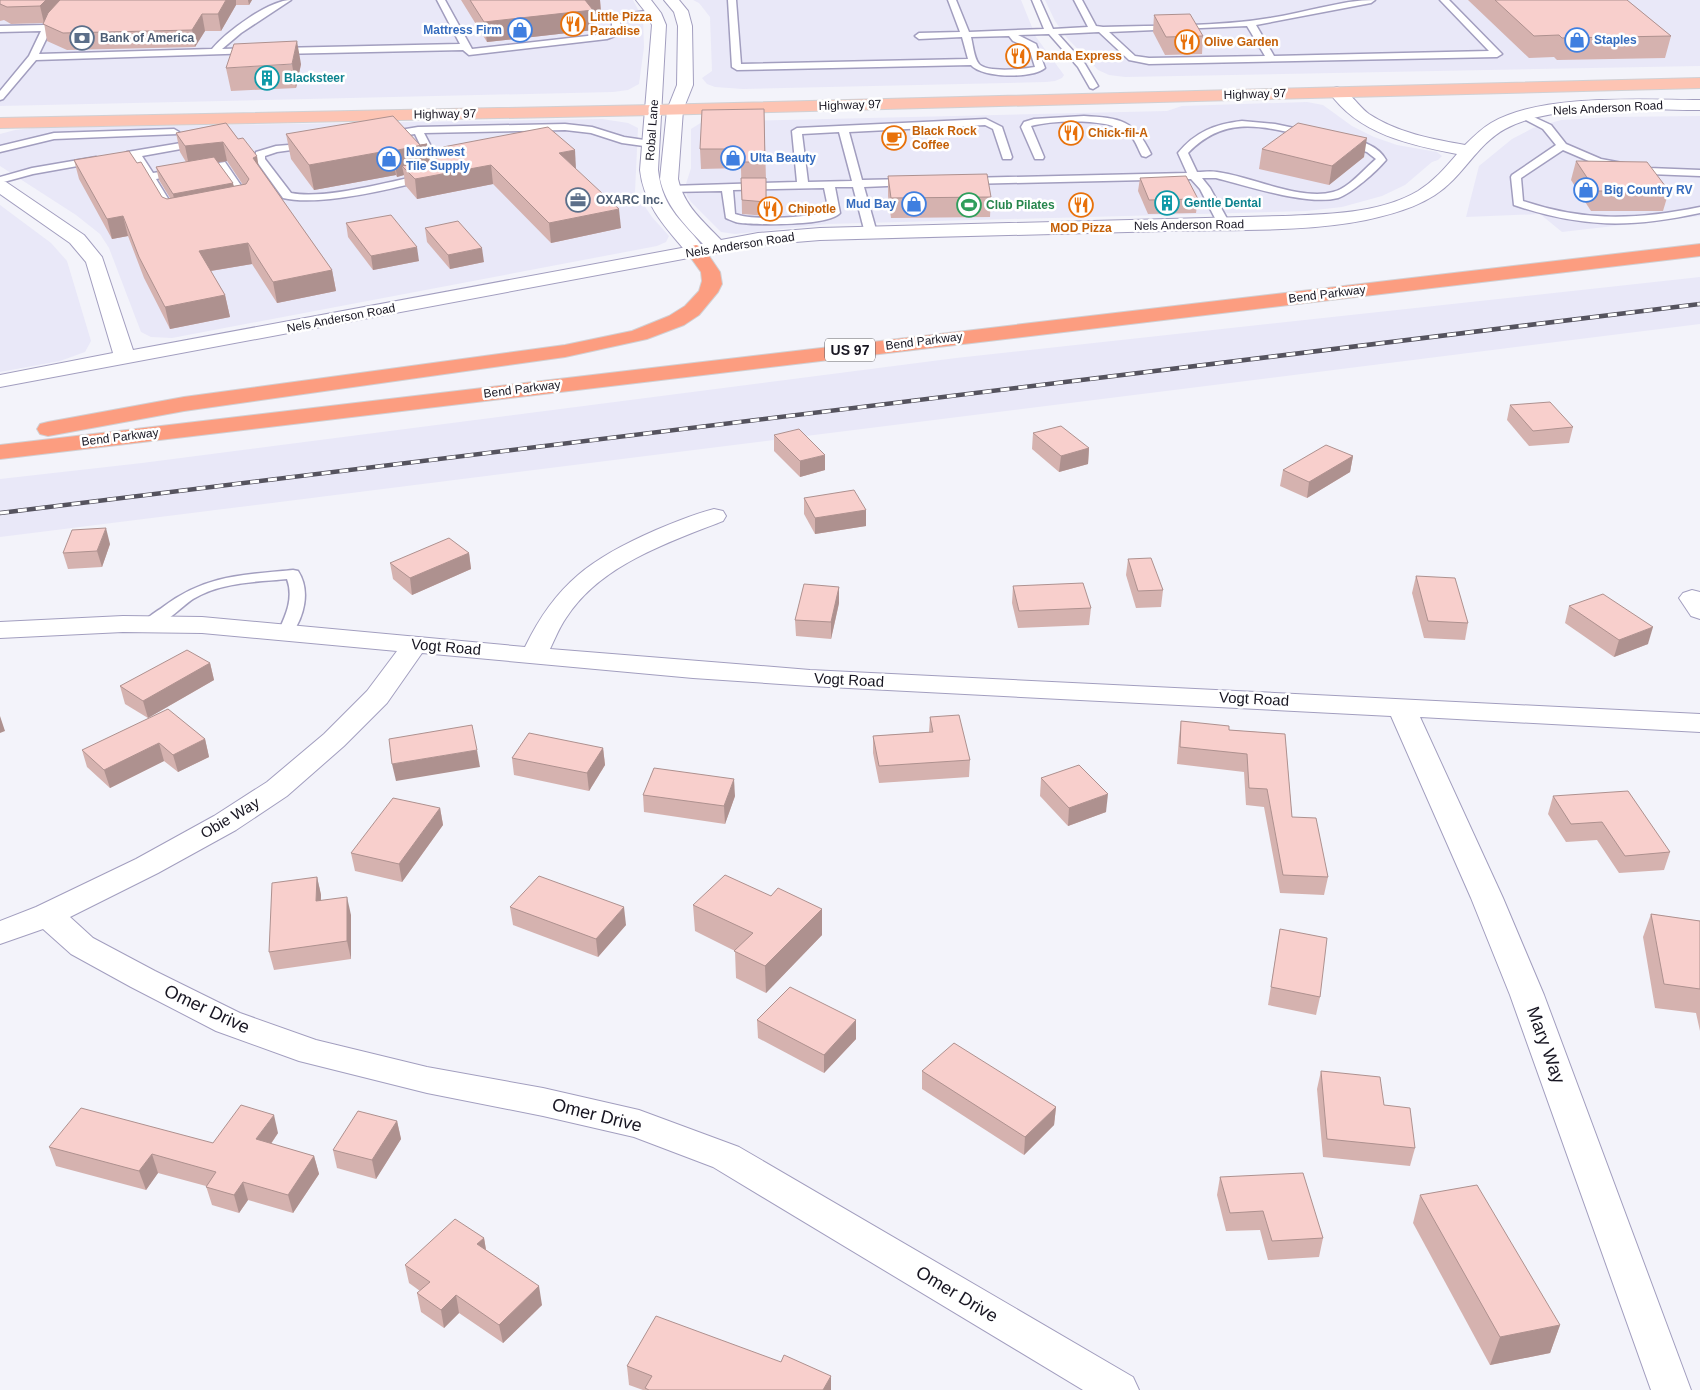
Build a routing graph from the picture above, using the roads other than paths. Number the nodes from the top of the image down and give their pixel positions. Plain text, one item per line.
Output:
1 (72, 0) edge
2 (287, 0) edge
3 (441, 0) edge
4 (643, 0) edge
5 (671, 0) edge
6 (732, 0) edge
7 (952, 0) edge
8 (1036, 0) edge
9 (1078, 0) edge
10 (1317, 0) edge
11 (1371, 0) edge
12 (1444, 0) edge
13 (1334, 7) junction
14 (654, 13) junction
15 (1250, 23) junction
16 (47, 28) junction
17 (1096, 28) junction
18 (0, 29) edge
19 (1051, 31) junction
20 (966, 34) junction
21 (1012, 34) junction
22 (919, 36) dead end
23 (466, 47) junction
24 (215, 52) junction
25 (33, 56) junction
26 (1271, 59) junction
27 (973, 62) junction
28 (1700, 73) edge
29 (1700, 83) edge
30 (1093, 86) junction
31 (1337, 92) junction
32 (0, 97) edge
33 (654, 103) junction
34 (678, 103) junction
35 (1700, 105) edge
36 (0, 112) edge
37 (1525, 116) junction
38 (0, 123) edge
39 (843, 129) junction
40 (418, 130) junction
41 (174, 132) edge
42 (379, 135) edge
43 (1316, 136) edge
44 (1334, 140) edge
45 (207, 142) edge
46 (322, 143) edge
47 (651, 144) junction
48 (1562, 146) junction
49 (0, 150) edge
50 (1469, 151) junction
51 (136, 154) junction
52 (1146, 154) dead end
53 (1007, 157) dead end
54 (1040, 157) dead end
55 (1695, 172) edge
56 (1193, 174) junction
57 (150, 177) junction
58 (0, 180) edge
59 (958, 181) edge
60 (920, 182) edge
61 (858, 184) junction
62 (803, 185) junction
63 (828, 185) junction
64 (0, 186) edge
65 (1700, 186) edge
66 (727, 188) junction
67 (670, 189) junction
68 (228, 204) edge
69 (1700, 210) edge
70 (172, 214) edge
71 (1224, 224) junction
72 (870, 233) junction
73 (1700, 236) edge
74 (717, 247) junction
75 (696, 250) junction
76 (1700, 250) edge
77 (125, 358) junction
78 (0, 381) edge
79 (40, 430) junction
80 (0, 435) edge
81 (0, 452) edge
82 (714, 516) dead end
83 (150, 624) junction
84 (0, 630) edge
85 (286, 632) junction
86 (416, 644) junction
87 (534, 655) junction
88 (1401, 707) junction
89 (1700, 723) edge
90 (47, 914) junction
91 (0, 933) edge
92 (1119, 1390) edge
93 (1671, 1390) edge

1 - 16 lane
2 - 24 lane
3 - 23 lane
4 - 14 street, Robal Lane
5 - 34 street, Robal Lane
6 - 27 lane
7 - 20 lane
8 - 19 lane
9 - 17 lane
10 - 13 lane
11 - 13 lane
12 - 26 lane
13 - 15 lane
14 - 23 lane
14 - 33 street, Robal Lane
15 - 17 lane
15 - 26 lane
16 - 18 lane
16 - 25 lane
17 - 19 lane
17 - 26 lane
19 - 21 lane
19 - 30 lane
20 - 21 lane
20 - 22 lane
20 - 27 lane
21 - 27 lane
23 - 24 lane
24 - 25 lane
25 - 32 lane
28 - 30 main road, Highway 97
29 - 31 main road, Highway 97
30 - 34 main road, Highway 97
31 - 34 main road, Highway 97
31 - 50 street
33 - 34 main road, Highway 97
33 - 36 main road, Highway 97
33 - 38 main road, Highway 97
33 - 47 street, Robal Lane
34 - 67 street, Robal Lane
35 - 37 street, Nels Anderson Road
37 - 48 lane
37 - 50 street, Nels Anderson Road
39 - 53 lane
39 - 61 lane
39 - 62 lane
40 - 42 lane
40 - 46 lane
40 - 47 lane
41 - 49 lane
43 - 56 lane
44 - 56 lane
45 - 51 lane
47 - 75 street, Robal Lane
48 - 55 lane
48 - 69 lane
50 - 71 street, Nels Anderson Road
51 - 57 lane
51 - 58 lane
52 - 54 lane
55 - 65 lane
56 - 59 lane
56 - 71 lane
57 - 68 lane
57 - 70 lane
60 - 61 lane
61 - 63 lane
61 - 72 lane
62 - 63 lane
62 - 66 lane
63 - 66 lane
64 - 77 street
66 - 67 lane
67 - 74 street
71 - 72 street, Nels Anderson Road
72 - 74 street, Nels Anderson Road
73 - 79 highway, Bend Parkway / US 97
74 - 75 street, Nels Anderson Road
75 - 77 street, Nels Anderson Road
75 - 79 highway
76 - 81 highway, Bend Parkway / US 97
77 - 78 street, Nels Anderson Road
79 - 80 highway, Bend Parkway / US 97
82 - 87 street
83 - 84 street, Vogt Road
83 - 85 street, Vogt Road
83 - 85 lane
85 - 86 street, Vogt Road
86 - 87 street, Vogt Road
86 - 90 street, Obie Way
87 - 88 street, Vogt Road
88 - 89 street, Vogt Road
88 - 93 street, Mary Way
90 - 91 street, Obie Way
90 - 92 street, Omer Drive

